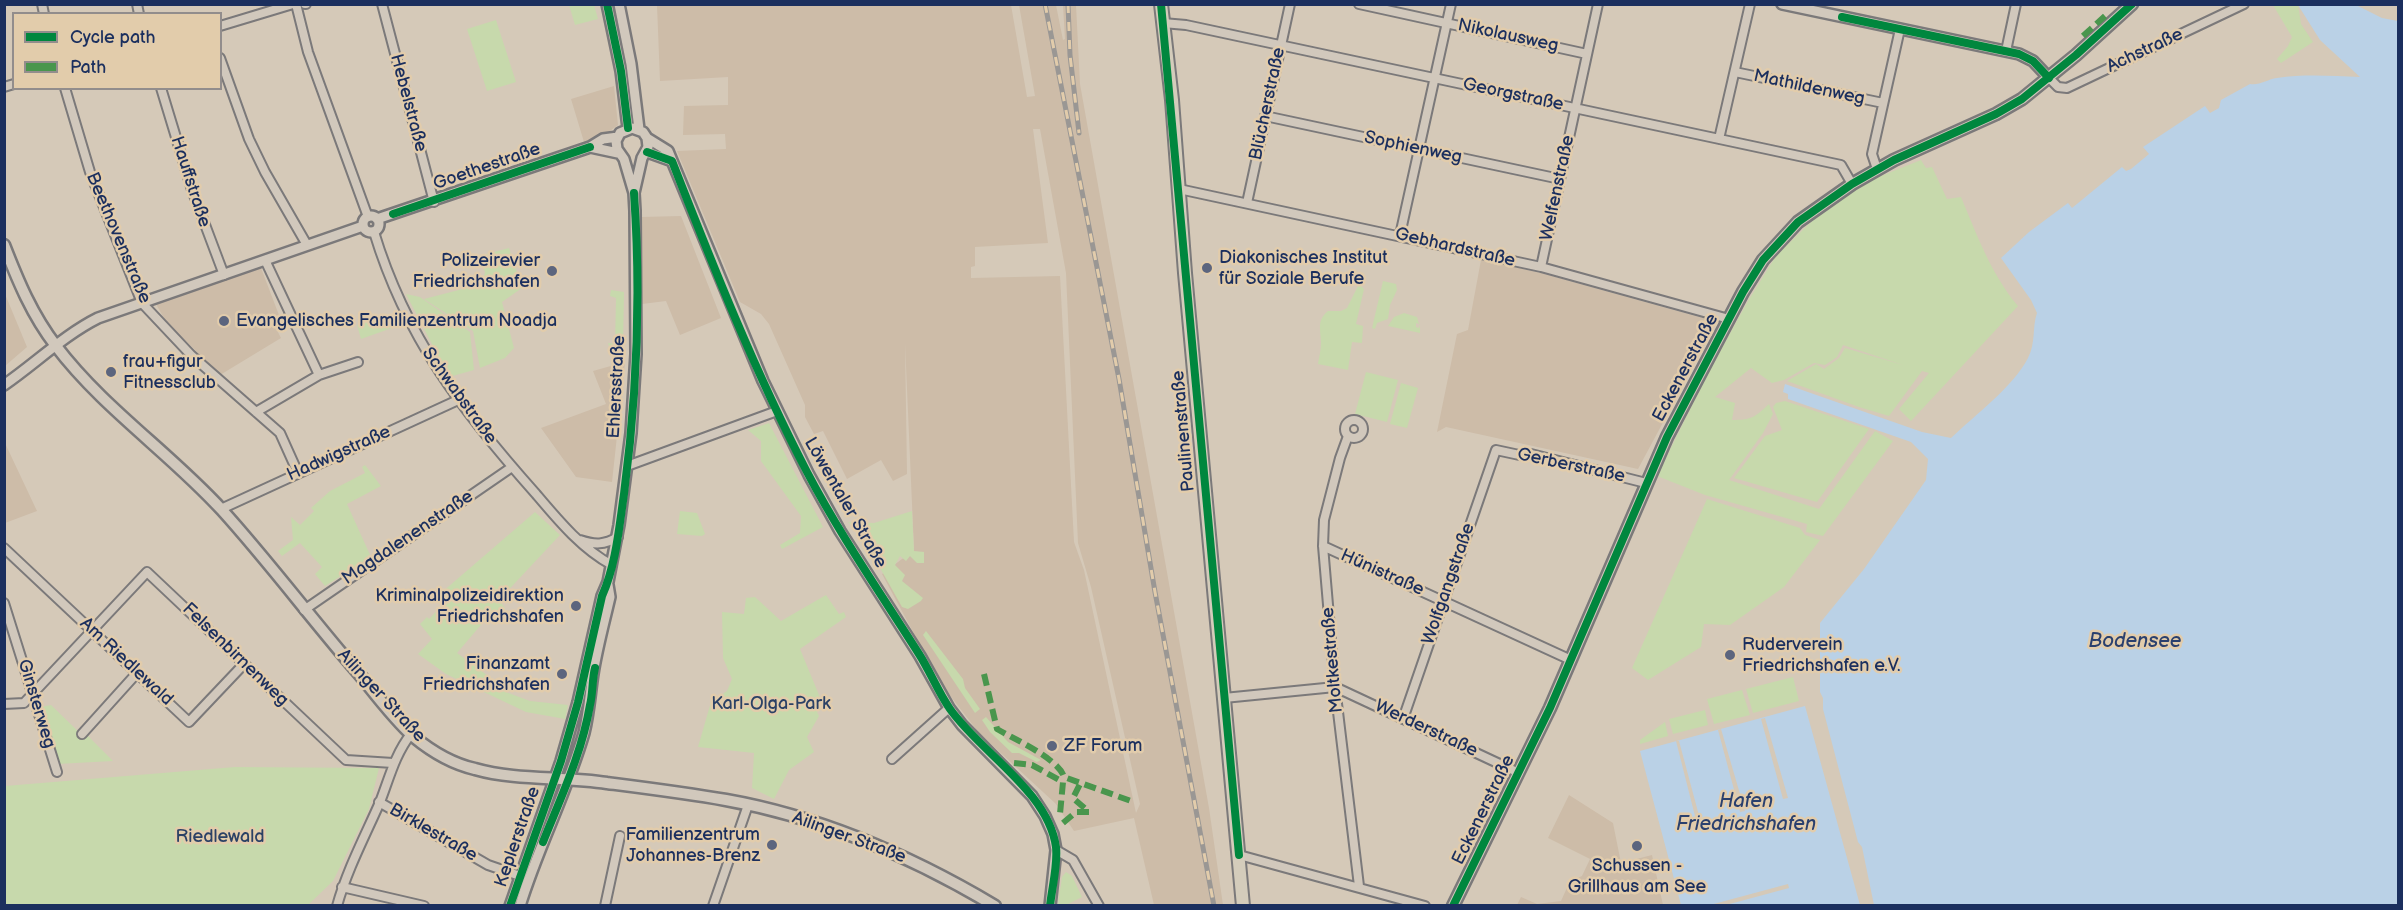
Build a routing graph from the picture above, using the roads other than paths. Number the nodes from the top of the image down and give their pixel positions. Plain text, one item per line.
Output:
1 (295, 4) edge
2 (382, 4) edge
3 (607, 4) edge
4 (619, 4) edge
5 (1161, 4) edge
6 (1290, 4) edge
7 (1359, 4) edge
8 (1451, 4) edge
9 (1598, 4) edge
10 (1750, 4) edge
11 (1782, 4) edge
12 (2016, 4) edge
13 (2132, 4) edge
14 (2244, 4) edge
15 (1163, 23) junction
16 (1447, 23) junction
17 (222, 25) edge
18 (1900, 29) junction
19 (1281, 46) junction
20 (2006, 51) junction
21 (1587, 54) junction
22 (222, 64) edge
23 (1735, 72) junction
24 (1434, 78) junction
25 (2049, 78) junction
26 (66, 90) edge
27 (162, 90) edge
28 (1883, 103) junction
29 (1575, 108) junction
30 (1265, 116) junction
31 (628, 128) junction
32 (639, 129) junction
33 (618, 137) junction
34 (647, 138) junction
35 (1719, 139) junction
36 (590, 147) junction
37 (1419, 149) junction
38 (644, 155) junction
39 (621, 156) junction
40 (672, 161) junction
41 (1877, 170) junction
42 (1560, 179) junction
43 (1852, 184) junction
44 (1179, 189) junction
45 (634, 193) junction
46 (434, 202) junction
47 (1247, 203) junction
48 (372, 224) junction
49 (1400, 235) junction
50 (4, 245) edge
51 (308, 245) junction
52 (265, 260) junction
53 (1542, 267) junction
54 (224, 275) junction
55 (142, 303) junction
56 (1729, 319) junction
57 (56, 347) junction
58 (358, 362) dead end
59 (319, 375) junction
60 (4, 385) edge
61 (458, 400) junction
62 (777, 411) junction
63 (256, 412) junction
64 (1348, 436) dead end
65 (1496, 450) joint
66 (627, 466) junction
67 (512, 467) junction
68 (298, 473) junction
69 (1646, 483) junction
70 (221, 509) junction
71 (618, 537) junction
72 (579, 539) junction
73 (1323, 546) junction
74 (4, 548) edge
75 (612, 565) junction
76 (608, 582) junction
77 (1444, 601) junction
78 (4, 603) edge
79 (304, 610) junction
80 (93, 631) junction
81 (1571, 660) junction
82 (244, 664) junction
83 (137, 673) junction
84 (1335, 687) junction
85 (33, 693) junction
86 (1224, 698) junction
87 (4, 704) edge
88 (949, 708) junction
89 (1403, 719) junction
90 (82, 734) dead end
91 (411, 735) junction
92 (892, 759) dead end
93 (393, 764) junction
94 (57, 772) dead end
95 (1519, 773) junction
96 (555, 778) junction
97 (568, 779) junction
98 (380, 802) junction
99 (748, 805) junction
100 (620, 836) dead end
101 (1056, 850) junction
102 (1239, 855) junction
103 (520, 876) junction
104 (1359, 886) junction
105 (342, 887) junction
106 (337, 906) edge
107 (424, 906) edge
108 (510, 906) edge
109 (520, 906) edge
110 (605, 906) edge
111 (713, 906) edge
112 (995, 906) edge
113 (1050, 906) edge
114 (1099, 906) edge
115 (1243, 906) edge
116 (1425, 906) edge
117 (1453, 906) edge

1 - 17 street
1 - 48 street, Schwabstraße
2 - 46 street, Hebelstraße
3 - 31 street
4 - 32 street
5 - 15 main road, Paulinenstraße
6 - 19 street, Blücherstraße
7 - 16 street, Nikolausweg
8 - 16 street
9 - 21 street, Welfenstraße
10 - 23 street
11 - 18 street
12 - 20 street
13 - 25 main road, Eckenerstraße
14 - 25 street, Achstraße
15 - 19 street, Georgstraße
15 - 44 main road, Paulinenstraße
16 - 21 street, Nikolausweg
16 - 24 street
18 - 20 street
18 - 28 street
19 - 24 street, Georgstraße
19 - 30 street, Blücherstraße
20 - 25 street
21 - 29 street, Welfenstraße
22 - 51 street
23 - 28 street, Mathildenweg
23 - 35 street
24 - 29 street, Georgstraße
24 - 37 street
25 - 41 main road, Eckenerstraße
26 - 55 street, Beethovenstraße
27 - 54 street, Hauffstraße
28 - 41 street
29 - 35 street, Georgstraße
29 - 42 street, Welfenstraße
30 - 37 street, Sophienweg
30 - 47 street, Blücherstraße
31 - 32 street
31 - 33 street
32 - 34 street
33 - 36 street, Goethestraße
33 - 39 street, Ehlersstraße
34 - 38 street, Ehlersstraße
34 - 40 street, Löwentaler Straße
35 - 43 street, Georgstraße
36 - 39 street
36 - 46 street, Goethestraße
37 - 42 street, Sophienweg
37 - 49 street
38 - 39 street
38 - 40 street
38 - 45 street, Ehlersstraße
39 - 45 street, Ehlersstraße
40 - 62 street, Löwentaler Straße
41 - 43 main road, Eckenerstraße
42 - 53 street, Welfenstraße
43 - 56 main road, Eckenerstraße
44 - 47 street, Gebhardstraße
44 - 86 main road, Paulinenstraße
45 - 66 street, Ehlersstraße
46 - 48 street, Goethestraße
47 - 49 street, Gebhardstraße
48 - 51 street, Goethestraße
48 - 61 street, Schwabstraße
49 - 53 street, Gebhardstraße
50 - 57 main road, Ailinger Straße
51 - 52 street, Goethestraße
52 - 54 street, Goethestraße
52 - 59 street
53 - 56 street, Gebhardstraße
54 - 55 street, Goethestraße
55 - 57 street, Goethestraße
55 - 63 street, Beethovenstraße
56 - 69 main road, Eckenerstraße
57 - 60 street, Goethestraße
57 - 70 main road, Ailinger Straße
58 - 59 street
59 - 63 street
61 - 67 street, Schwabstraße
61 - 68 street, Hadwigstraße
62 - 66 street
62 - 88 street, Löwentaler Straße
63 - 68 street, Beethovenstraße
64 - 73 street, Moltkestraße
65 - 69 street, Gerberstraße
65 - 77 street, Wolfgangstraße
66 - 71 street, Ehlersstraße
67 - 72 street, Schwabstraße
67 - 79 street, Magdalenenstraße
68 - 70 street, Hadwigstraße
69 - 81 main road, Eckenerstraße
70 - 79 main road, Ailinger Straße
71 - 72 street
71 - 75 street, Ehlersstraße
72 - 75 street, Schwabstraße
73 - 77 street, Hünistraße
73 - 84 street, Moltkestraße
74 - 80 street, Am Riedlewald
75 - 76 street, Ehlersstraße
76 - 96 street, Ehlersstraße
76 - 97 street, Ehlersstraße
77 - 81 street, Hünistraße
77 - 89 street, Wolfgangstraße
78 - 85 street, Ginsterweg
79 - 91 main road, Ailinger Straße
80 - 82 street, Felsenbirnenweg
80 - 83 street, Am Riedlewald
80 - 85 street
81 - 95 main road, Eckenerstraße
82 - 83 street, Am Riedlewald
82 - 93 street, Felsenbirnenweg
83 - 90 street
84 - 86 street
84 - 89 street, Werderstraße
84 - 104 street, Moltkestraße
85 - 87 street
85 - 94 street, Ginsterweg
86 - 102 main road, Paulinenstraße
88 - 92 street
88 - 101 street, Löwentaler Straße
89 - 95 street, Werderstraße
91 - 93 street
91 - 96 main road, Ailinger Straße
93 - 98 street
95 - 117 main road, Eckenerstraße
96 - 97 main road, Ailinger Straße
96 - 103 street, Keplerstraße
97 - 99 main road, Ailinger Straße
97 - 109 street, Keplerstraße
98 - 103 street, Birklestraße
98 - 105 street
99 - 111 street
99 - 112 main road, Ailinger Straße
100 - 110 street
101 - 113 street
101 - 114 street
102 - 104 street
102 - 115 main road, Paulinenstraße
103 - 108 street, Keplerstraße
104 - 116 street
105 - 106 street
105 - 107 street

